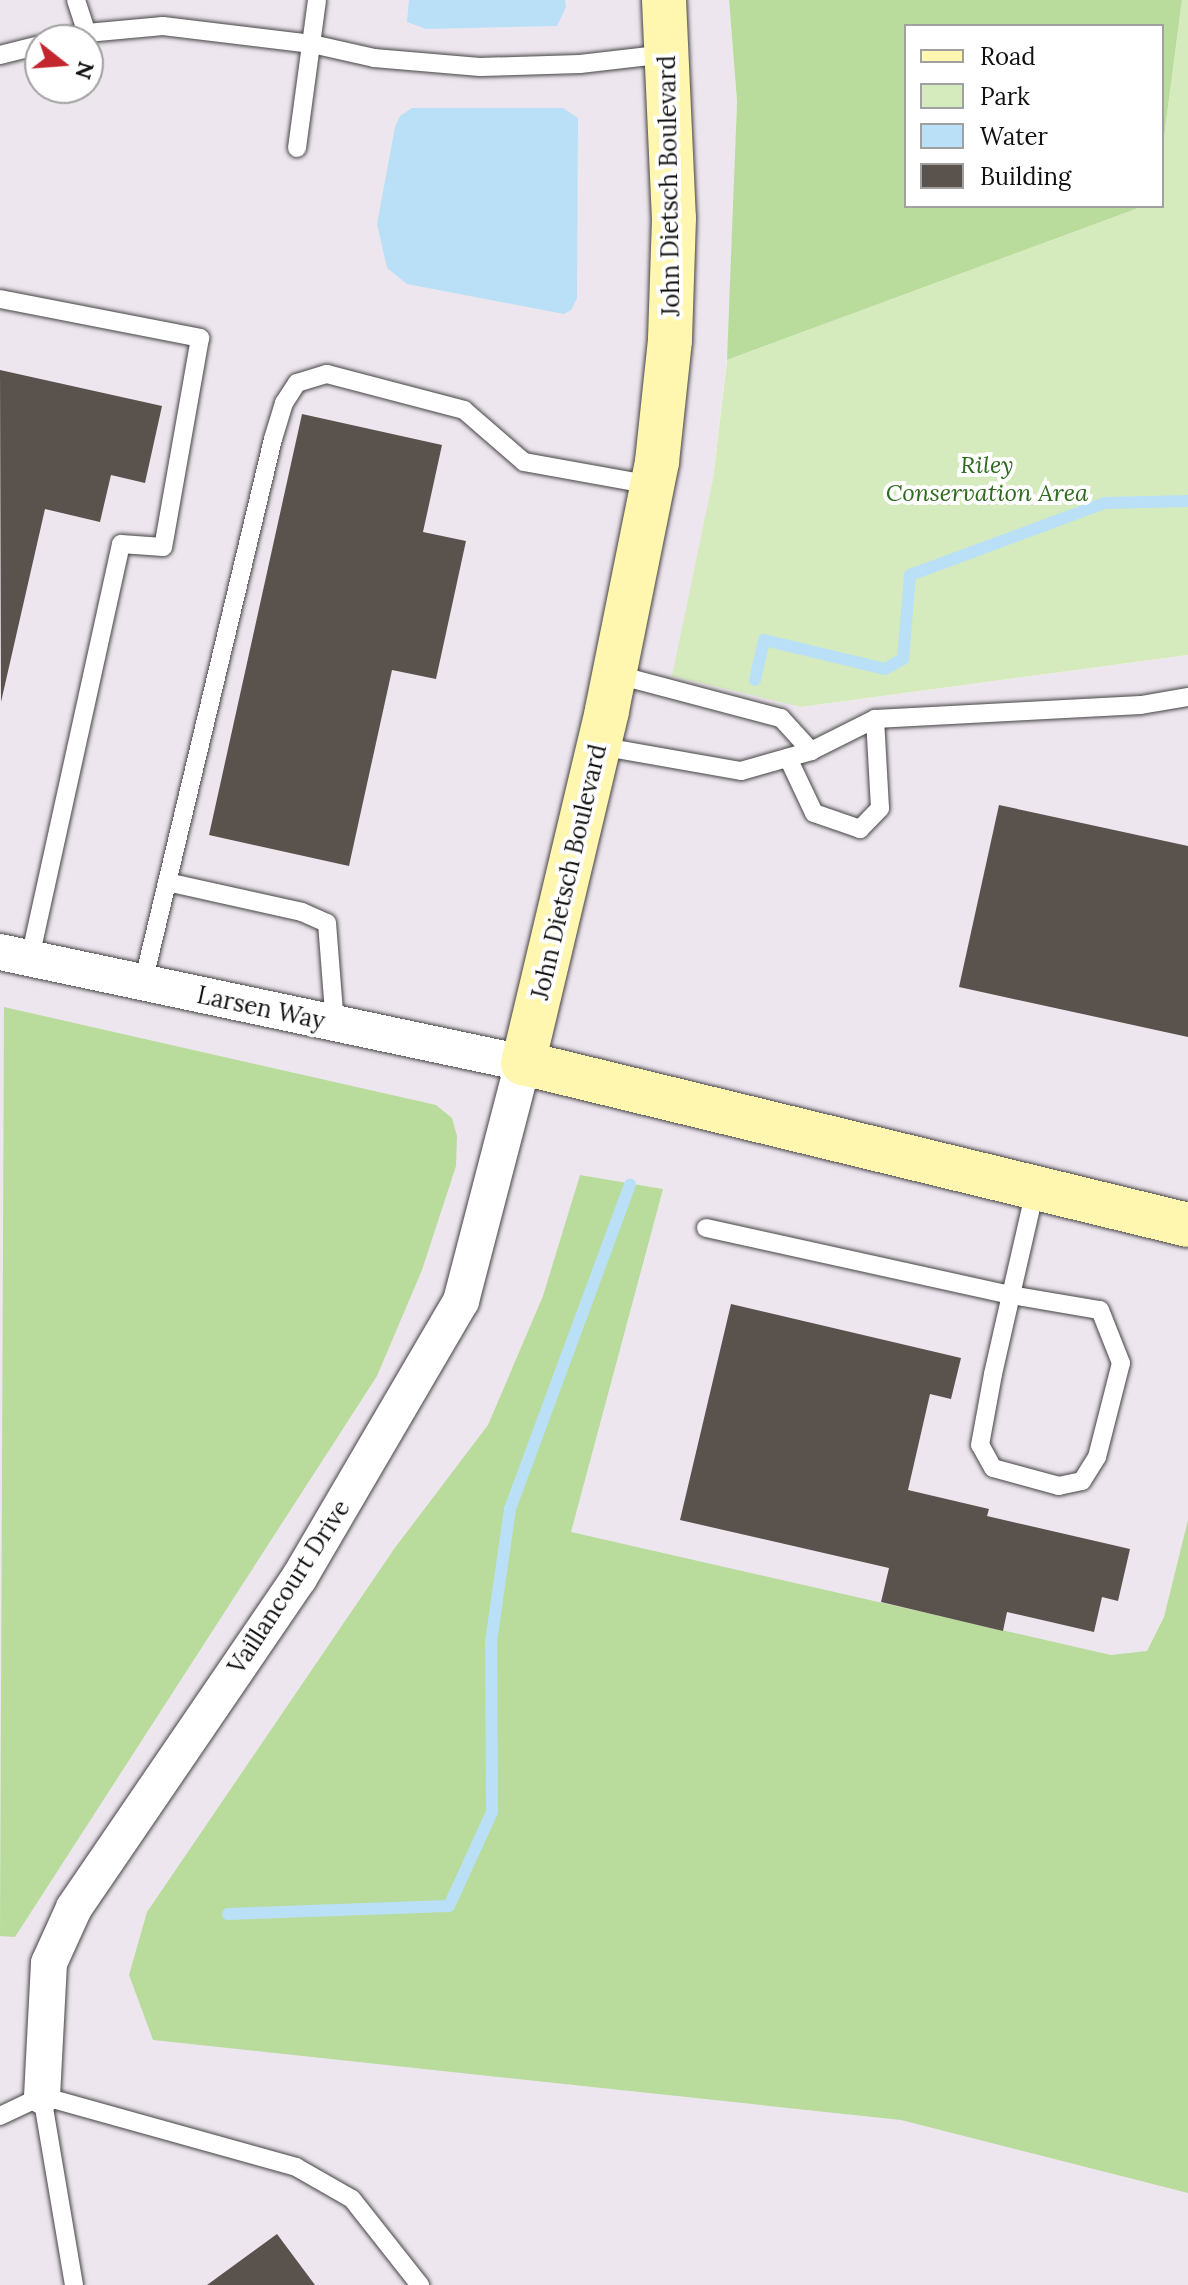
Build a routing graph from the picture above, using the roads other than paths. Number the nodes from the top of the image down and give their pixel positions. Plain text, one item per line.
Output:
1 (76, 0) edge
2 (317, 0) edge
3 (664, 0) edge
4 (84, 24) edge
5 (104, 31) edge
6 (312, 44) junction
7 (24, 49) edge
8 (667, 54) junction
9 (0, 55) edge
10 (297, 148) dead end
11 (0, 299) edge
12 (652, 485) junction
13 (614, 674) junction
14 (1188, 697) edge
15 (875, 719) junction
16 (599, 746) junction
17 (811, 751) junction
18 (788, 758) junction
19 (167, 882) junction
20 (15, 956) edge
21 (143, 983) junction
22 (335, 1024) junction
23 (523, 1063) junction
24 (1035, 1190) junction
25 (1188, 1225) edge
26 (706, 1228) dead end
27 (1011, 1295) junction
28 (42, 2096) junction
29 (0, 2116) edge
30 (74, 2285) edge
31 (420, 2285) edge

1 - 4 lane
2 - 6 lane
3 - 8 street, John Dietsch Boulevard
5 - 6 lane
6 - 8 lane
6 - 10 lane
7 - 9 lane
8 - 12 street, John Dietsch Boulevard
11 - 20 lane
12 - 13 street, John Dietsch Boulevard
12 - 19 lane
13 - 16 street, John Dietsch Boulevard
13 - 17 lane
14 - 15 lane
15 - 17 lane
15 - 18 lane
16 - 18 lane
16 - 23 street, John Dietsch Boulevard
17 - 18 lane
19 - 21 lane
19 - 22 lane
20 - 21 street, Larsen Way
21 - 22 street, Larsen Way
22 - 23 street, Larsen Way
23 - 24 street
23 - 28 street, Vaillancourt Drive
24 - 25 street
24 - 27 lane
26 - 27 lane
27 - 27 lane
28 - 29 lane
28 - 30 lane
28 - 31 lane

